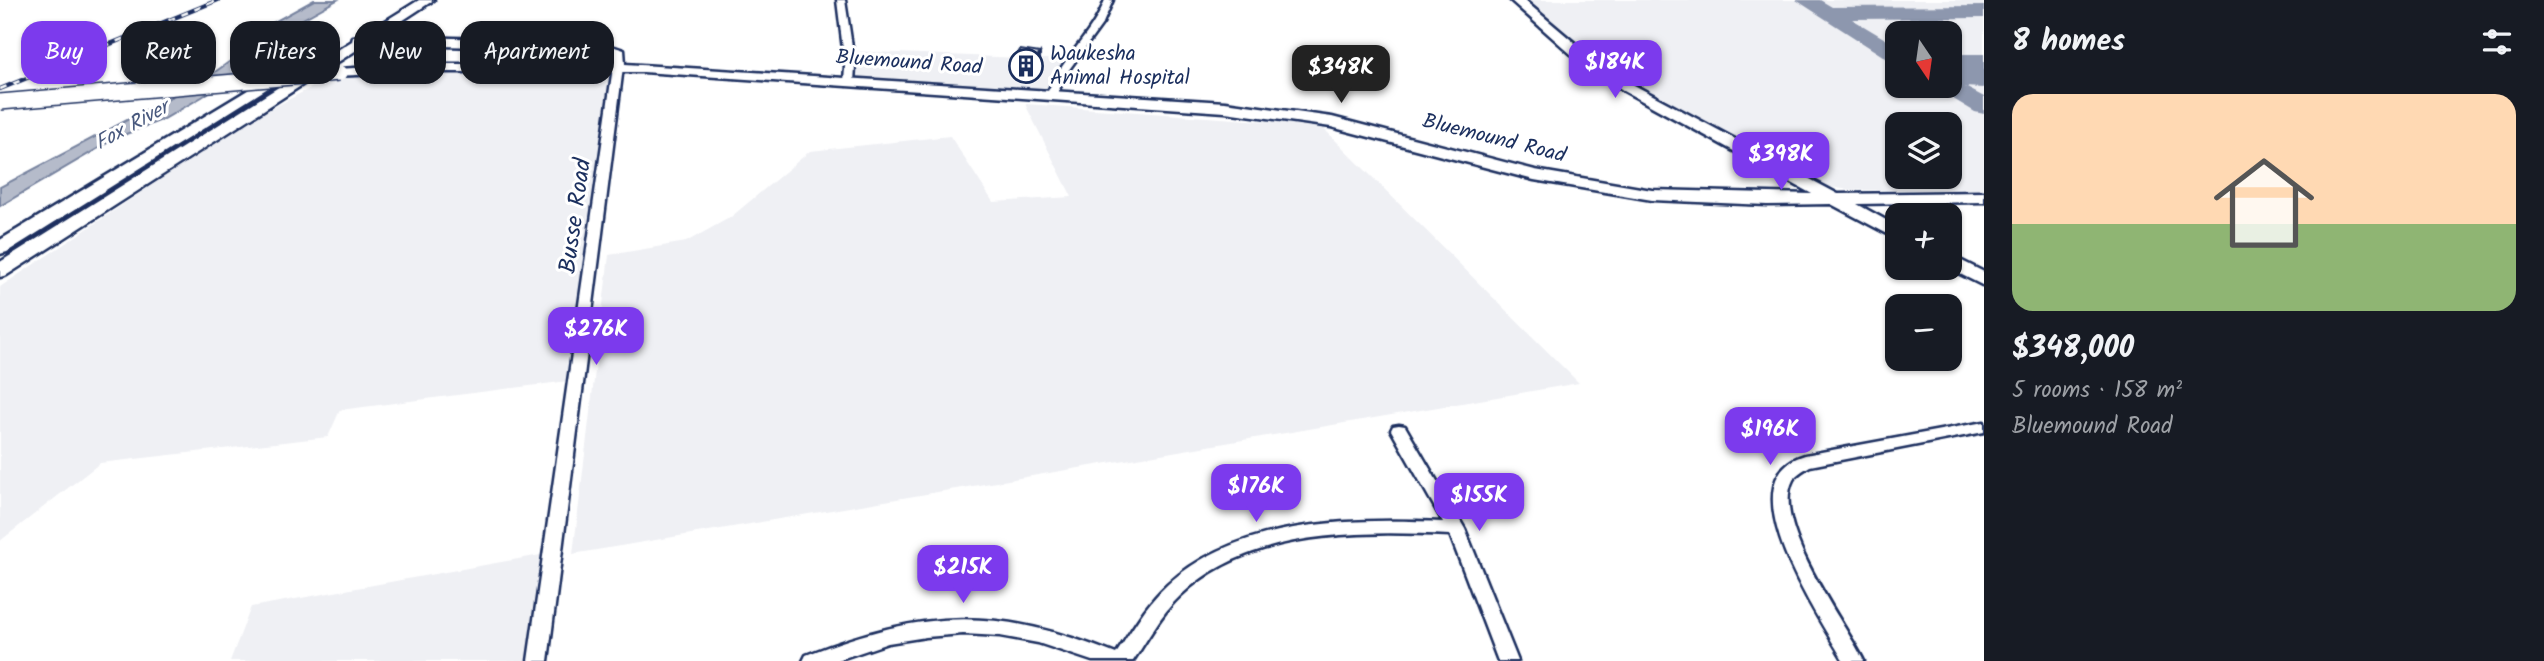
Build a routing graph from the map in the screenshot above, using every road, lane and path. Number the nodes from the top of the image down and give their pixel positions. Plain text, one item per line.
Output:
1 (413, 0) edge
2 (428, 0) edge
3 (841, 0) edge
4 (1108, 0) edge
5 (1516, 0) edge
6 (352, 39) junction
7 (460, 42) edge
8 (614, 51) edge
9 (614, 67) edge
10 (446, 68) edge
11 (618, 68) junction
12 (662, 69) junction
13 (354, 72) edge
14 (849, 82) junction
15 (615, 87) junction
16 (1051, 96) junction
17 (0, 102) edge
18 (178, 136) junction
19 (205, 139) junction
20 (1747, 152) junction
21 (1908, 197) junction
22 (1984, 197) edge
23 (1834, 199) junction
24 (1734, 200) junction
25 (1766, 200) junction
26 (1899, 203) edge
27 (1885, 227) edge
28 (1885, 228) edge
29 (0, 248) edge
30 (1962, 268) edge
31 (0, 271) edge
32 (1984, 280) edge
33 (1984, 427) edge
34 (1399, 430) dead end
35 (1456, 529) junction
36 (538, 661) edge
37 (813, 661) edge
38 (1113, 661) edge
39 (1122, 661) edge
40 (1508, 661) edge
41 (1854, 661) edge

1 - 6 main road
2 - 6 main road
3 - 14 street
4 - 16 street
5 - 20 main road
6 - 7 main road
6 - 18 main road
6 - 19 main road
8 - 11 main road
9 - 11 main road, Bluemound Road
10 - 11 main road, Bluemound Road
11 - 12 main road, Bluemound Road
11 - 15 street, Busse Road
12 - 14 main road, Bluemound Road
12 - 15 main road
13 - 17 main road, Bluemound Road, bridge
14 - 16 main road, Bluemound Road
15 - 36 street, Busse Road
16 - 24 main road, Bluemound Road
18 - 19 main road
18 - 29 main road
19 - 31 main road
20 - 23 main road
20 - 25 main road
21 - 22 main road, Bluemound Road
21 - 23 main road, Bluemound Road
21 - 26 main road
23 - 25 main road, Bluemound Road
23 - 27 main road
24 - 25 main road, Bluemound Road
24 - 28 main road
30 - 32 main road
33 - 41 street
34 - 35 street
35 - 39 street
35 - 40 street
37 - 38 street

